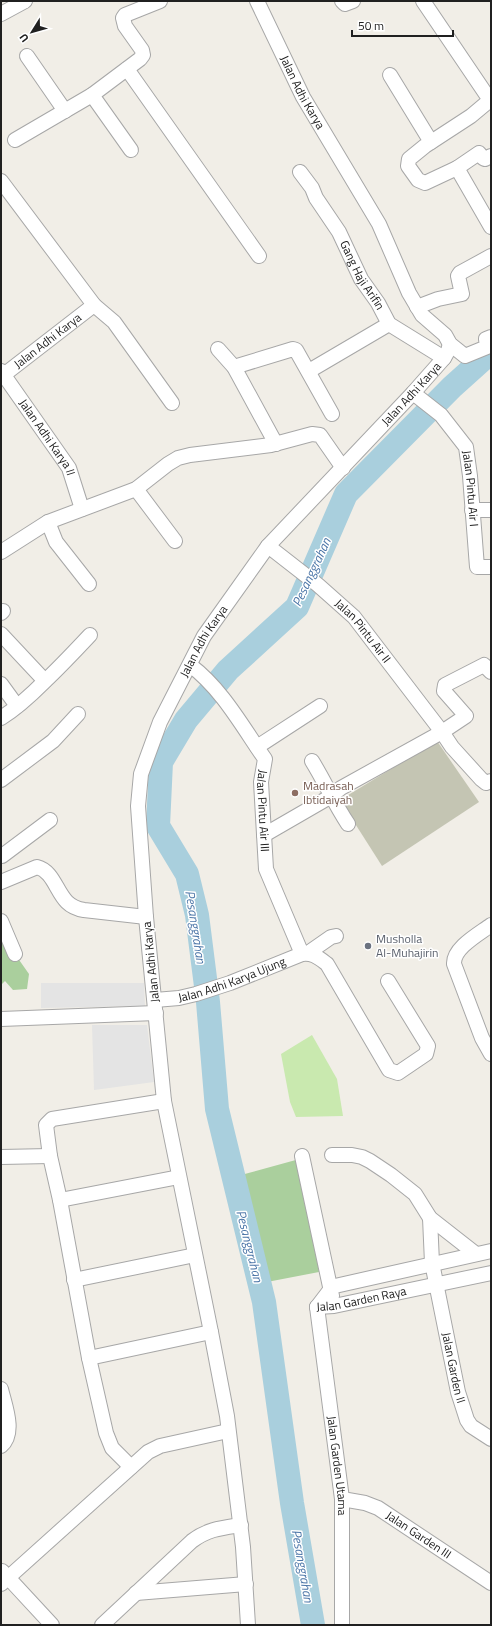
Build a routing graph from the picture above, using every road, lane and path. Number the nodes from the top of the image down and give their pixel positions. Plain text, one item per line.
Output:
1 (25, 1) edge
2 (160, 1) edge
3 (257, 1) edge
4 (342, 1) edge
5 (353, 1) edge
6 (423, 1) edge
7 (1, 14) edge
8 (27, 56) dead end
9 (127, 69) junction
10 (390, 75) dead end
11 (92, 95) junction
12 (491, 100) edge
13 (65, 111) junction
14 (15, 140) dead end
15 (431, 142) junction
16 (131, 150) dead end
17 (491, 156) edge
18 (457, 168) junction
19 (300, 172) dead end
20 (1, 181) edge
21 (490, 221) edge
22 (259, 256) dead end
23 (491, 256) edge
24 (94, 305) junction
25 (417, 307) junction
26 (389, 324) junction
27 (491, 337) edge
28 (450, 344) junction
29 (218, 349) dead end
30 (444, 358) junction
31 (234, 367) junction
32 (309, 371) junction
33 (2, 374) edge
34 (413, 393) junction
35 (172, 403) dead end
36 (332, 414) dead end
37 (276, 444) junction
38 (343, 468) junction
39 (136, 489) junction
40 (82, 509) junction
41 (472, 510) junction
42 (491, 510) edge
43 (48, 522) junction
44 (175, 541) dead end
45 (268, 546) junction
46 (1, 552) edge
47 (491, 567) edge
48 (89, 584) dead end
49 (1, 634) edge
50 (90, 635) dead end
51 (195, 668) junction
52 (491, 672) edge
53 (45, 681) junction
54 (1, 684) edge
55 (17, 706) junction
56 (320, 706) dead end
57 (78, 714) dead end
58 (1, 718) edge
59 (442, 732) junction
60 (256, 747) junction
61 (312, 761) dead end
62 (1, 780) edge
63 (491, 781) edge
64 (330, 796) junction
65 (50, 820) dead end
66 (348, 824) dead end
67 (264, 835) junction
68 (2, 855) edge
69 (15, 875) junction
70 (1, 882) edge
71 (146, 916) junction
72 (1, 922) edge
73 (491, 925) edge
74 (336, 936) dead end
75 (305, 953) junction
76 (15, 954) dead end
77 (388, 981) dead end
78 (155, 1007) junction
79 (1, 1019) edge
80 (490, 1053) edge
81 (164, 1101) junction
82 (332, 1155) dead end
83 (1, 1156) edge
84 (50, 1156) junction
85 (302, 1156) dead end
86 (179, 1177) junction
87 (60, 1200) junction
88 (430, 1218) junction
89 (491, 1250) edge
90 (476, 1254) junction
91 (195, 1255) junction
92 (432, 1264) junction
93 (491, 1273) edge
94 (74, 1280) junction
95 (436, 1285) junction
96 (330, 1290) junction
97 (334, 1306) junction
98 (317, 1307) junction
99 (211, 1332) junction
100 (89, 1358) junction
101 (1, 1389) edge
102 (3, 1412) edge
103 (228, 1431) junction
104 (491, 1439) edge
105 (1, 1446) edge
106 (131, 1466) junction
107 (342, 1499) junction
108 (241, 1525) junction
109 (3, 1577) edge
110 (491, 1583) edge
111 (246, 1584) junction
112 (136, 1594) junction
113 (52, 1625) edge
114 (102, 1625) edge
115 (248, 1625) edge
116 (342, 1625) edge

1 - 7 street
2 - 9 street
3 - 25 street, Jalan Adhi Karya
4 - 5 street
6 - 12 street
8 - 13 street
9 - 11 street
9 - 22 street
10 - 15 street
11 - 13 street
11 - 16 street
12 - 15 street
13 - 14 street
15 - 18 street
17 - 18 street
18 - 21 street
19 - 26 street, Gang Haji Arifin
20 - 24 street
23 - 25 street
24 - 33 street, Jalan Adhi Karya
24 - 35 street
25 - 28 street, Jalan Adhi Karya
26 - 30 street, Gang Haji Arifin
26 - 32 street
27 - 28 street, Jalan Adhi Karya
28 - 30 street, Jalan Adhi Karya
29 - 31 street
30 - 34 street, Jalan Adhi Karya
31 - 32 street
31 - 37 street
32 - 36 street
33 - 40 street, Jalan Adhi Karya II
34 - 38 street, Jalan Adhi Karya
34 - 41 street, Jalan Pintu Air I
37 - 38 street
37 - 39 street
38 - 45 street, Jalan Adhi Karya
39 - 40 street
39 - 44 street
40 - 43 street
41 - 42 street
41 - 47 street, Jalan Pintu Air I
43 - 46 street
43 - 48 street
45 - 51 street, Jalan Adhi Karya
45 - 59 street, Jalan Pintu Air II
49 - 53 street
50 - 53 street
51 - 60 street, Jalan Pintu Air III
51 - 71 street, Jalan Adhi Karya
52 - 59 street
53 - 55 street
54 - 55 street
55 - 58 street
56 - 60 street
57 - 62 street
59 - 63 street, Jalan Pintu Air II
59 - 64 street
60 - 67 street, Jalan Pintu Air III
61 - 64 street
64 - 66 street
64 - 67 street
65 - 68 street
67 - 75 street, Jalan Pintu Air III
68 - 69 street
69 - 70 street
69 - 71 street
71 - 78 street, Jalan Adhi Karya
72 - 76 street
73 - 80 street
74 - 75 street, Jalan Adhi Karya Ujung
75 - 77 street
75 - 78 street, Jalan Adhi Karya Ujung
78 - 79 street, Jalan Adhi Karya Ujung
78 - 81 street, Jalan Adhi Karya
81 - 84 street
81 - 86 street, Jalan Adhi Karya
82 - 88 street
83 - 84 street
84 - 87 street
85 - 96 street
86 - 87 street
86 - 91 street, Jalan Adhi Karya
87 - 94 street
88 - 90 street
88 - 92 street
89 - 90 street, Jalan Garden Raya
90 - 92 street, Jalan Garden Raya
91 - 94 street
91 - 99 street, Jalan Adhi Karya
92 - 95 street
92 - 96 street, Jalan Garden Raya
93 - 95 street, Jalan Garden Raya
94 - 100 street
95 - 97 street, Jalan Garden Raya
95 - 104 street, Jalan Garden II
96 - 97 street
96 - 98 street, Jalan Garden Raya
97 - 98 street, Jalan Garden Raya
98 - 107 street, Jalan Garden Utama
99 - 100 street
99 - 103 street, Jalan Adhi Karya
100 - 106 street
101 - 102 street
102 - 105 street
103 - 106 street
103 - 108 street, Jalan Adhi Karya
106 - 109 street
107 - 110 street, Jalan Garden III
107 - 116 street, Jalan Garden Utama
108 - 111 street, Jalan Adhi Karya
108 - 112 street
109 - 113 street
111 - 112 street
111 - 115 street, Jalan Adhi Karya
112 - 114 street

